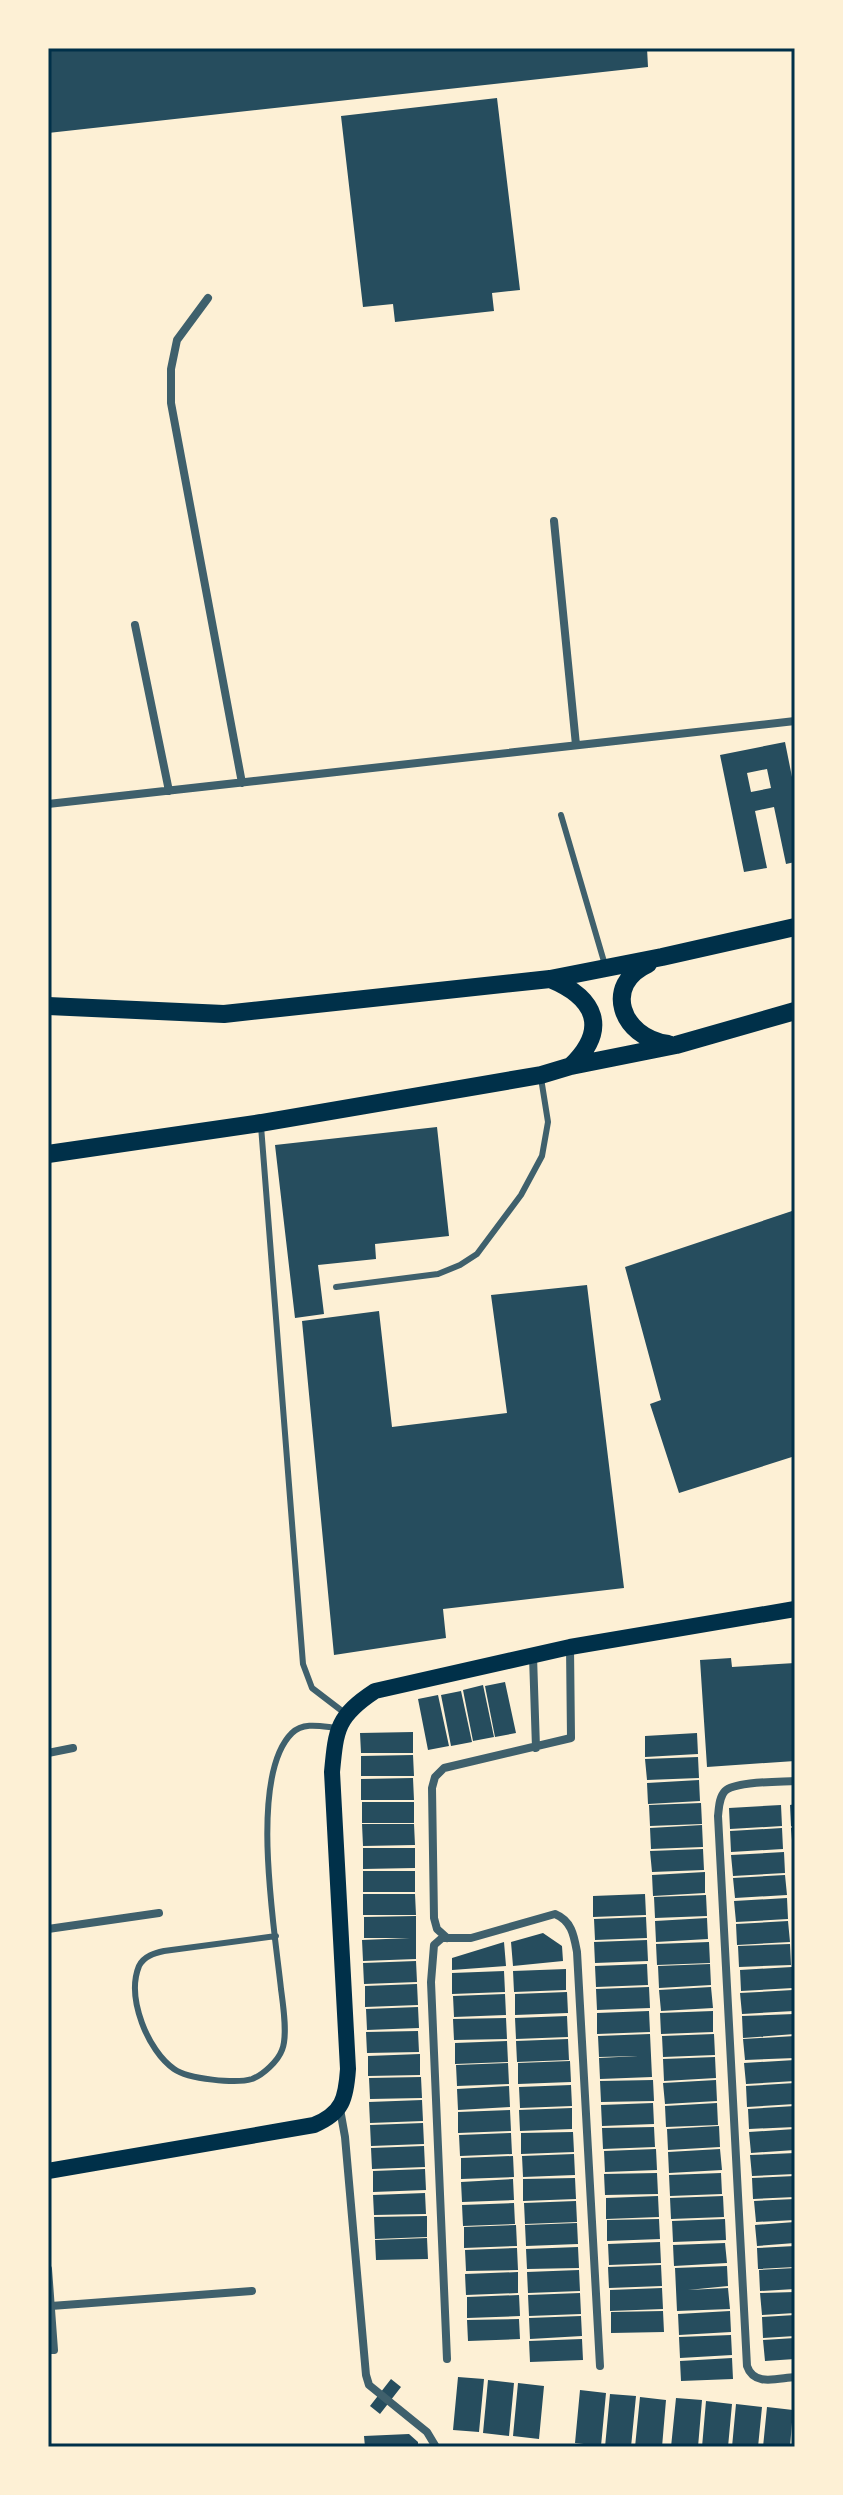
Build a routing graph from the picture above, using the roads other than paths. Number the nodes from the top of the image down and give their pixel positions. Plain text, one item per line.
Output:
1 (208, 298) dead end
2 (554, 521) dead end
3 (135, 625) dead end
4 (795, 721) edge
5 (576, 745) junction
6 (242, 783) junction
7 (169, 791) junction
8 (48, 804) edge
9 (561, 815) dead end
10 (795, 927) edge
11 (662, 957) junction
12 (606, 968) junction
13 (550, 979) junction
14 (48, 1006) edge
15 (795, 1011) edge
16 (676, 1045) junction
17 (571, 1066) junction
18 (541, 1075) junction
19 (261, 1123) junction
20 (48, 1154) edge
21 (336, 1287) dead end
22 (795, 1609) edge
23 (570, 1647) junction
24 (533, 1655) junction
25 (342, 1721) junction
26 (73, 1748) dead end
27 (536, 1748) junction
28 (48, 1753) edge
29 (795, 1781) edge
30 (159, 1913) dead end
31 (48, 1929) edge
32 (276, 1936) junction
33 (448, 1938) junction
34 (340, 2107) junction
35 (48, 2171) edge
36 (48, 2269) edge
37 (252, 2291) dead end
38 (51, 2306) junction
39 (51, 2350) edge
40 (447, 2359) dead end
41 (600, 2366) dead end
42 (795, 2377) edge
43 (436, 2447) edge

1 - 6 street
2 - 5 street
3 - 7 street
4 - 5 street
5 - 6 street
6 - 7 street
7 - 8 street
9 - 12 lane
10 - 11 main road
11 - 12 main road
11 - 16 main road
12 - 13 main road
13 - 14 main road
13 - 17 main road
15 - 16 main road
16 - 17 main road
17 - 18 main road
18 - 19 main road
18 - 21 lane
19 - 20 main road
19 - 25 lane
22 - 23 main road
23 - 24 main road
23 - 27 street
24 - 25 main road
24 - 27 street
25 - 32 lane
25 - 34 main road
26 - 28 street
27 - 33 street
29 - 42 street
30 - 31 street
32 - 32 lane
33 - 40 street
33 - 41 street
34 - 35 main road
34 - 43 street
36 - 38 street
37 - 38 street
38 - 39 street

